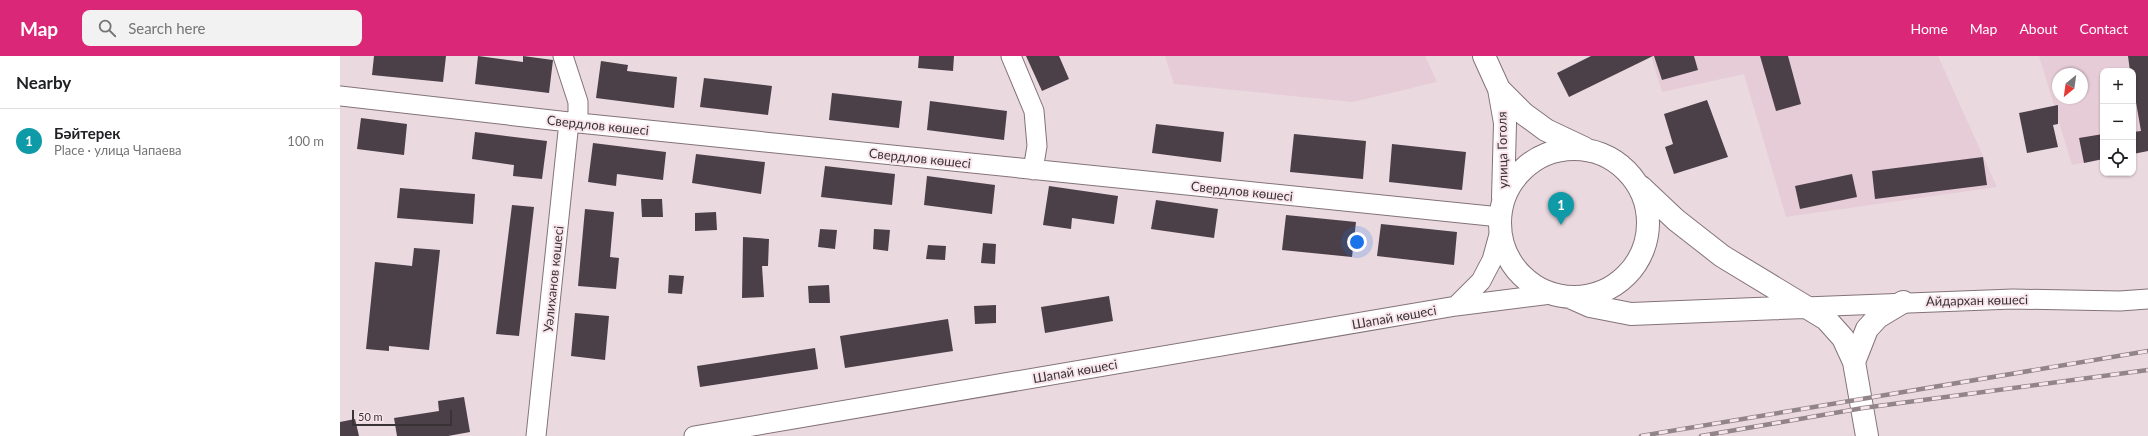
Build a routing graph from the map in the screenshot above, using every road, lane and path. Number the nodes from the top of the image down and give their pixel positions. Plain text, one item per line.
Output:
1 (563, 56) edge
2 (1011, 56) edge
3 (1484, 56) edge
4 (1499, 89) junction
5 (340, 96) edge
6 (574, 123) junction
7 (1591, 151) junction
8 (1033, 170) junction
9 (1635, 182) junction
10 (1501, 217) junction
11 (1561, 296) junction
12 (2148, 299) edge
13 (1904, 302) junction
14 (1456, 306) junction
15 (1805, 307) junction
16 (1854, 362) junction
17 (536, 436) edge
18 (694, 436) edge
19 (1867, 436) edge

1 - 6 street, Уәлиханов көшесі
2 - 8 street
3 - 4 main road
4 - 7 main road, улица Гоголя
4 - 10 main road, улица Гоголя
5 - 6 street, Свердлов көшесі
6 - 8 street, Свердлов көшесі
6 - 17 street, Уәлиханов көшесі
7 - 9 main road, улица Гоголя
7 - 10 main road
8 - 10 street, Свердлов көшесі
9 - 11 main road
9 - 15 main road, улица Гоголя
10 - 11 main road, улица Гоголя
10 - 14 street
11 - 14 street, Шапай көшесі
11 - 15 main road, улица Гоголя
12 - 13 street, Айдархан көшесі
13 - 15 street, Айдархан көшесі
13 - 16 main road
14 - 18 street, Шапай көшесі
15 - 16 main road, улица Гоголя
16 - 19 main road, улица Гоголя

